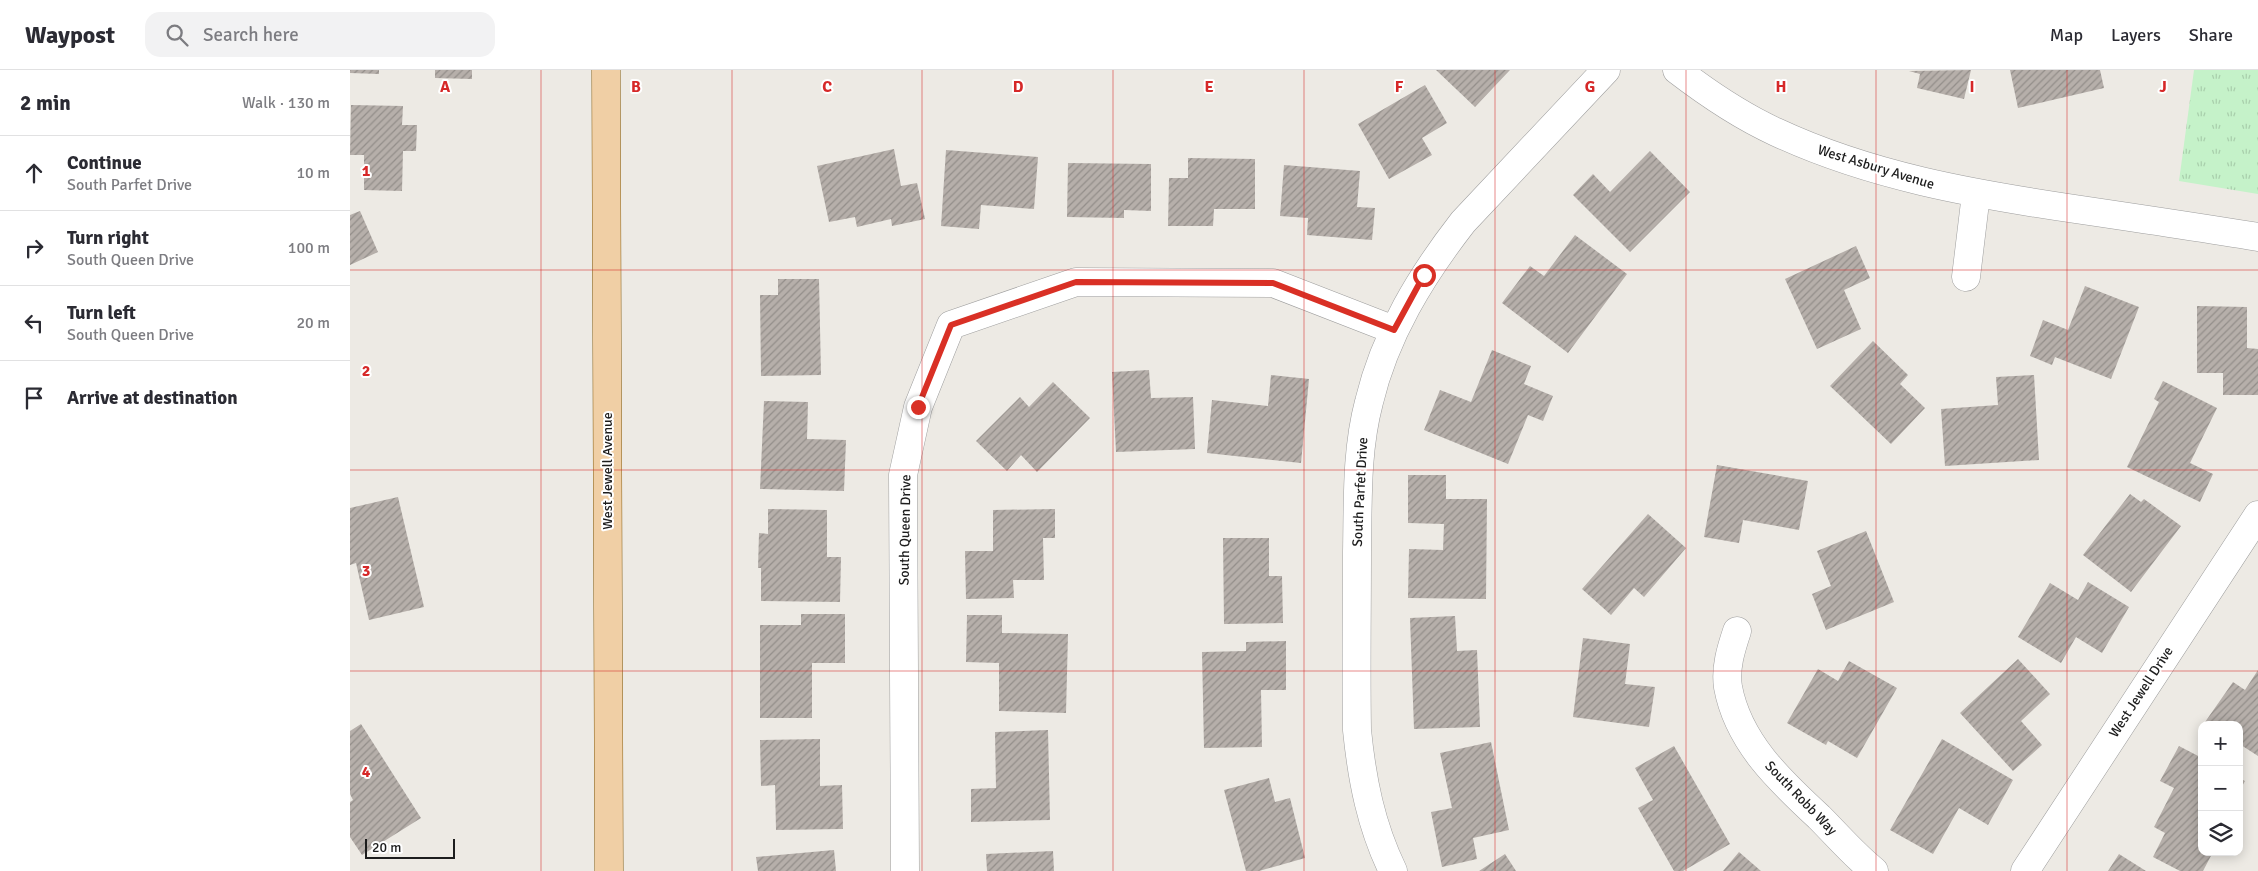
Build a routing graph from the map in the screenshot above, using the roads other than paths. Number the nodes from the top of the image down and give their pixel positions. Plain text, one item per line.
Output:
1 (606, 70) edge
2 (1606, 70) edge
3 (1677, 70) edge
4 (1976, 194) junction
5 (2258, 237) edge
6 (1966, 277) dead end
7 (1394, 330) junction
8 (2258, 515) edge
9 (1737, 631) dead end
10 (609, 871) edge
11 (905, 871) edge
12 (1393, 871) edge
13 (1874, 871) edge
14 (2025, 871) edge

1 - 10 main road, West Jewell Avenue
2 - 7 street, South Parfet Drive
3 - 4 street, West Asbury Avenue
4 - 5 street, West Asbury Avenue
4 - 6 street
7 - 11 street, South Queen Drive
7 - 12 street, South Parfet Drive
8 - 14 street, West Jewell Drive
9 - 13 street, South Robb Way

